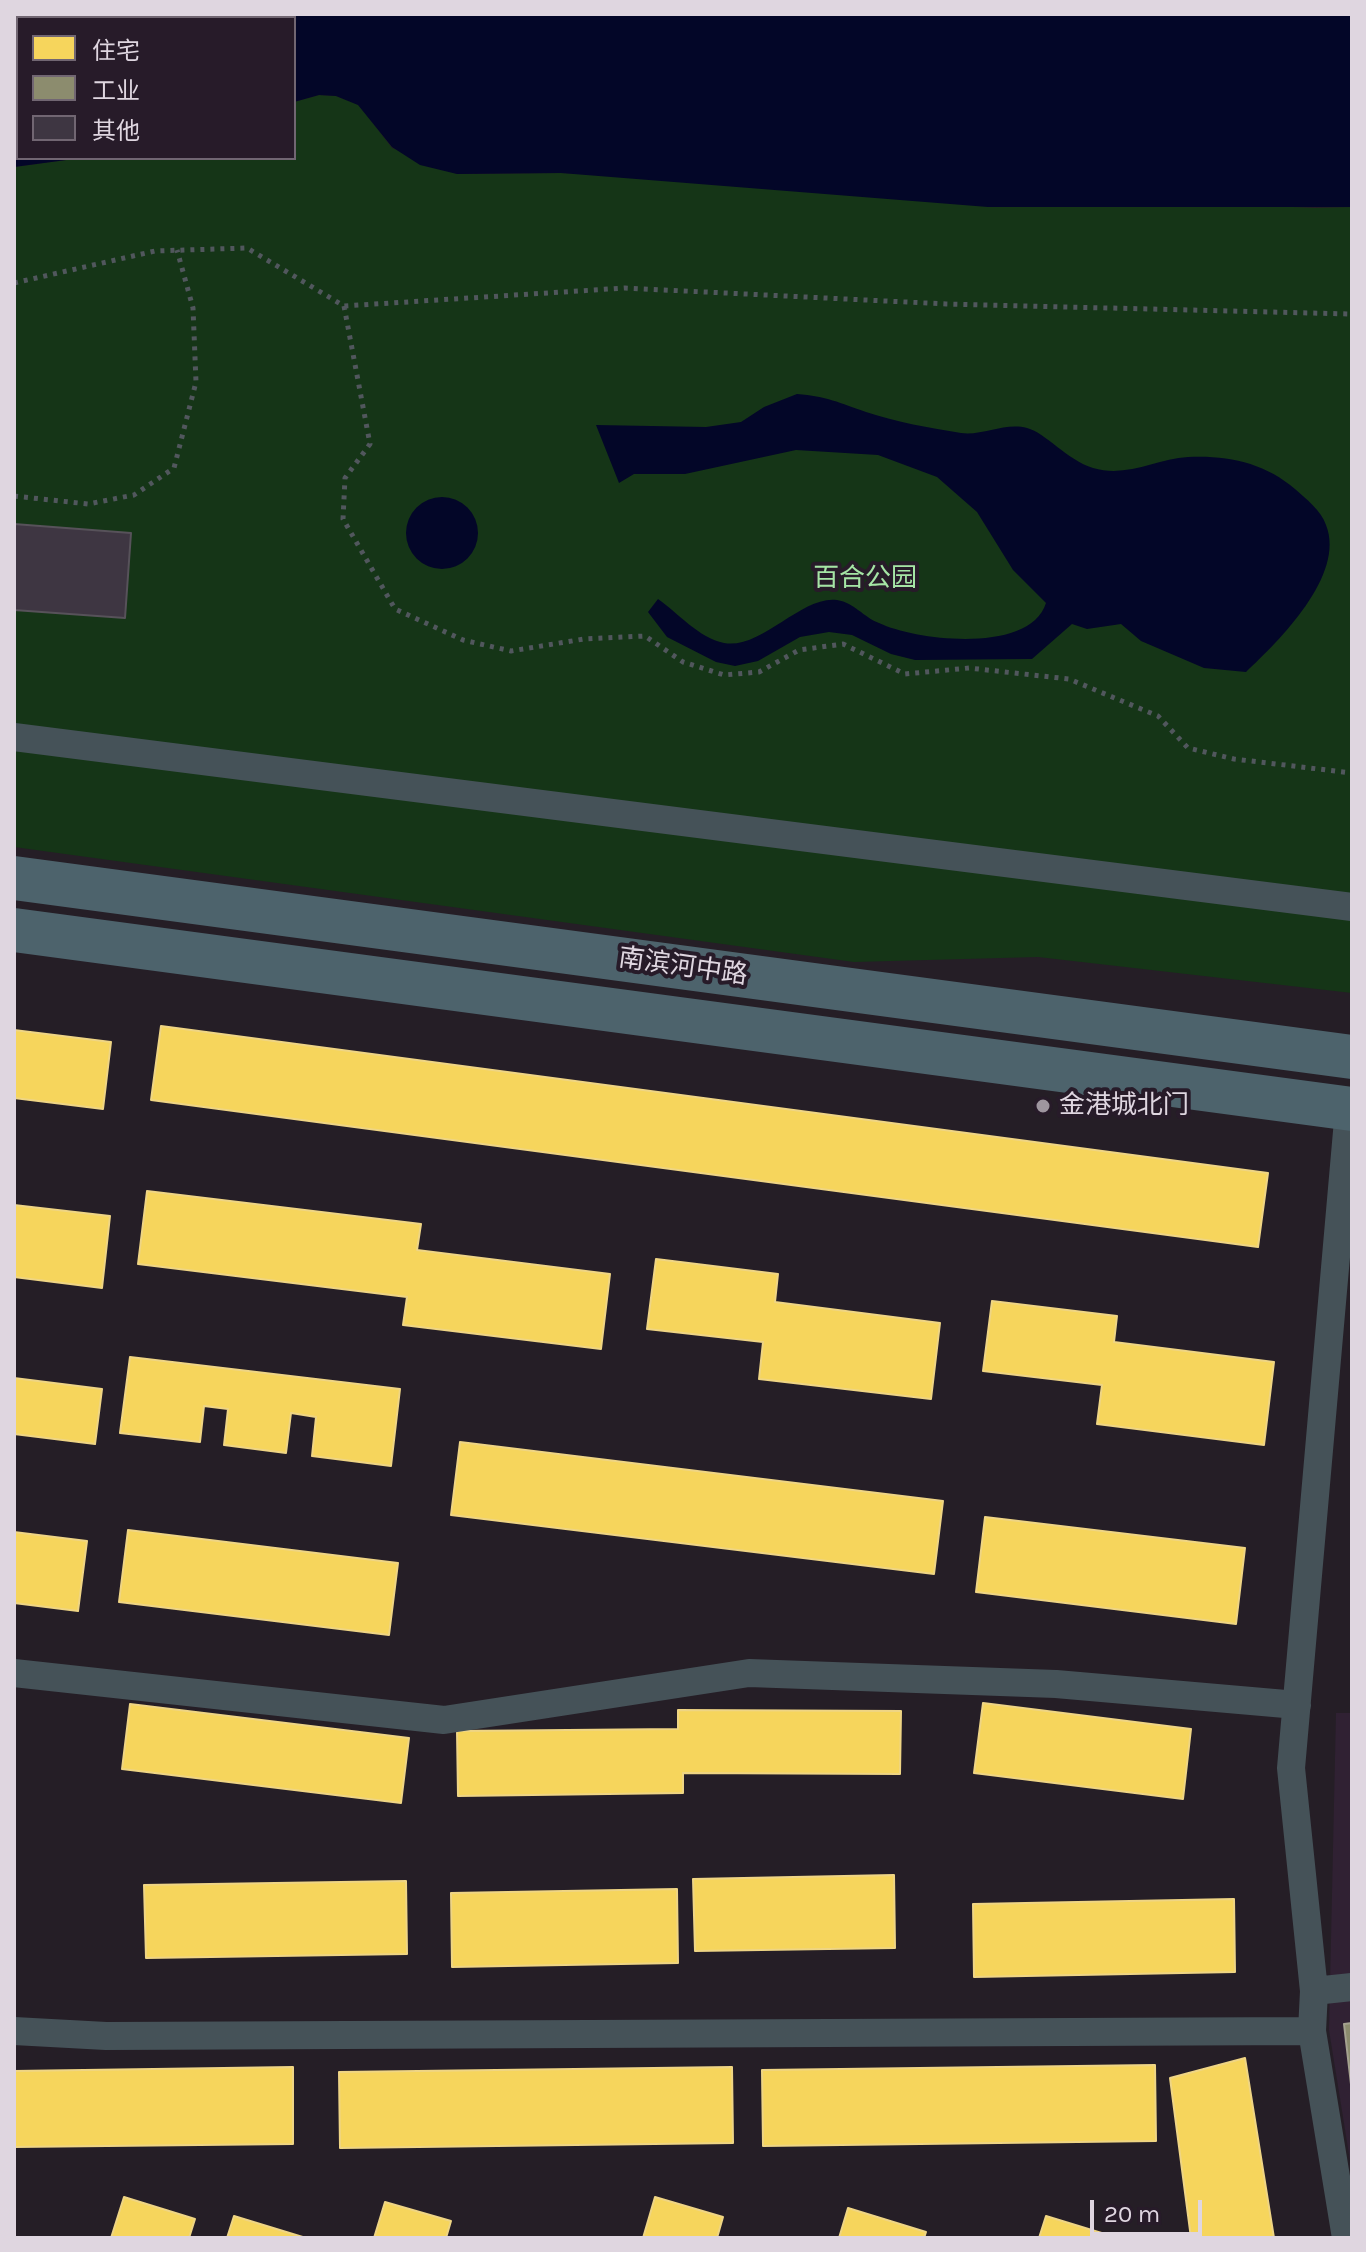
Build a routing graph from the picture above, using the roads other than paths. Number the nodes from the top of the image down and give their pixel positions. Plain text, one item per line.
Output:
1 (14, 737) edge
2 (14, 878) edge
3 (1352, 907) edge
4 (14, 930) edge
5 (1352, 1057) edge
6 (1351, 1109) edge
7 (14, 1673) edge
8 (1297, 1705) junction
9 (1352, 1987) edge
10 (1314, 1991) junction
11 (14, 2031) edge
12 (1312, 2031) junction
13 (1346, 2238) edge

1 - 3 street
2 - 5 highway, 南滨河中路
4 - 6 highway, 南滨河中路
6 - 8 street
7 - 8 street
8 - 10 street
9 - 10 street
10 - 12 street
11 - 12 street
12 - 13 street

